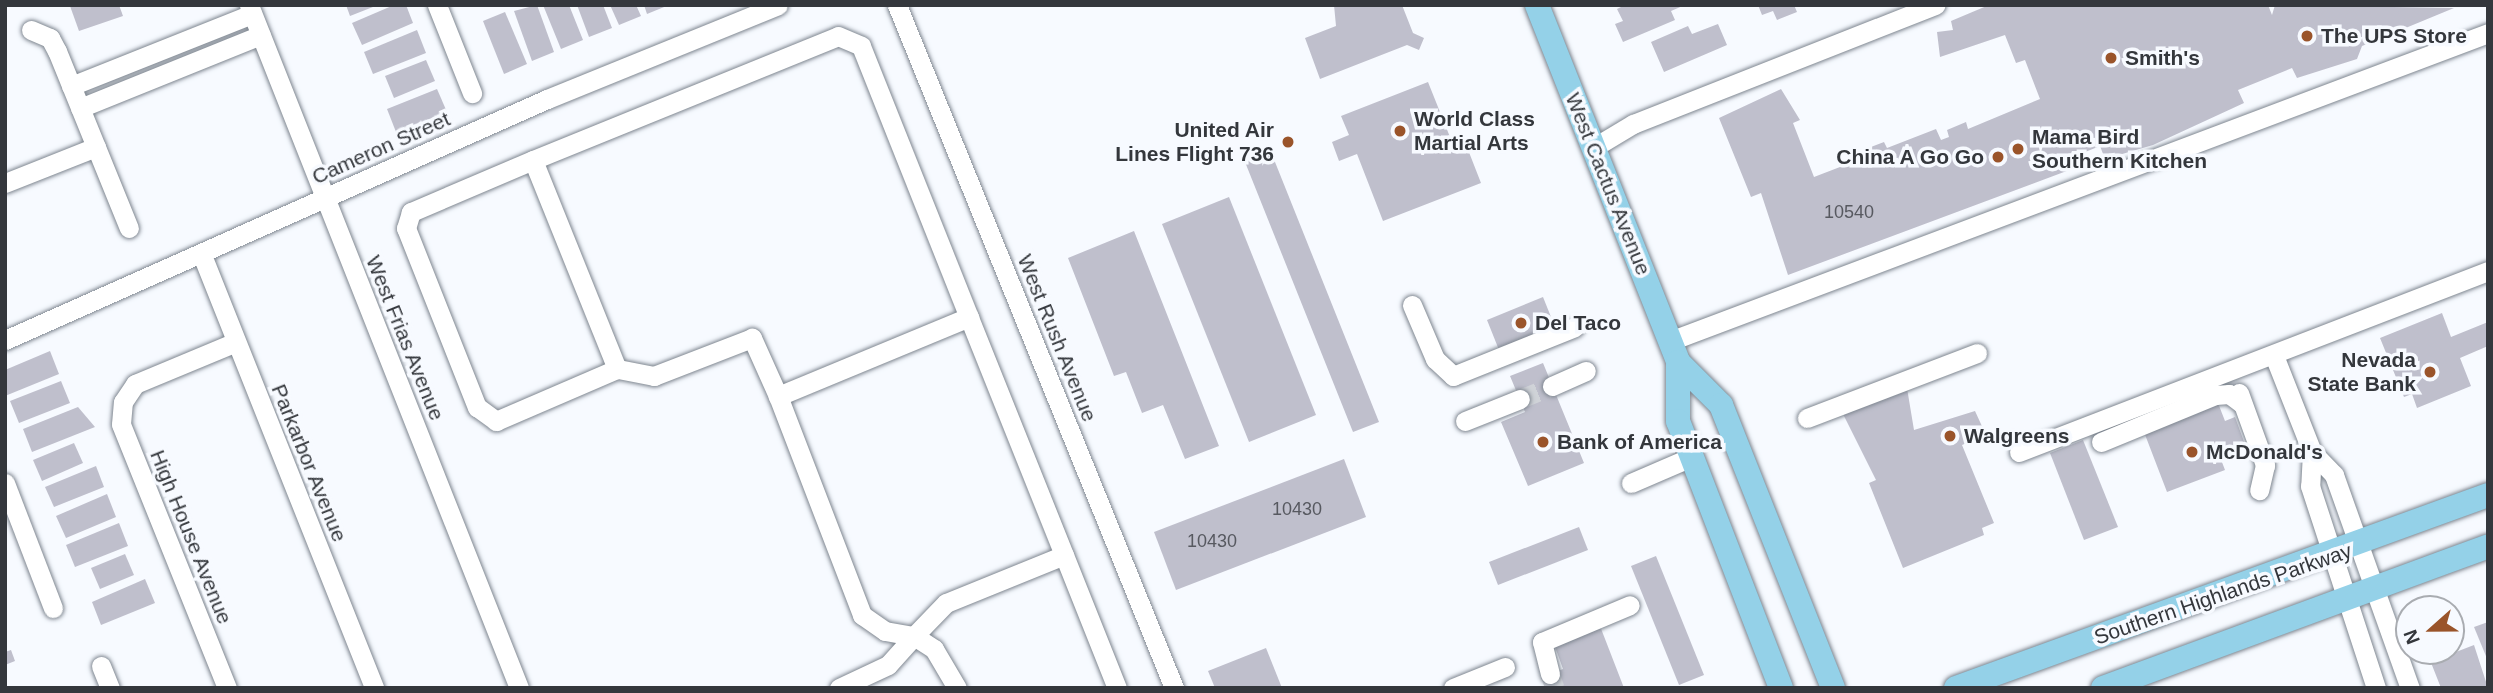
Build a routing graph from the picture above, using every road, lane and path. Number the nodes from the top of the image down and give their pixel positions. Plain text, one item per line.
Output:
1 (437, 5) edge
2 (778, 5) edge
3 (897, 5) edge
4 (1537, 5) edge
5 (1935, 5) edge
6 (251, 9) edge
7 (31, 30) dead end
8 (2488, 33) edge
9 (261, 35) junction
10 (140, 58) junction
11 (149, 80) junction
12 (71, 86) junction
13 (472, 93) dead end
14 (80, 108) junction
15 (96, 147) junction
16 (1593, 148) junction
17 (533, 160) junction
18 (5, 183) edge
19 (325, 197) junction
20 (129, 228) dead end
21 (202, 255) junction
22 (2488, 271) edge
23 (1412, 305) dead end
24 (969, 317) junction
25 (1575, 327) dead end
26 (5, 340) edge
27 (236, 342) junction
28 (1674, 352) junction
29 (1977, 353) dead end
30 (2275, 358) junction
31 (617, 369) junction
32 (1586, 371) dead end
33 (2234, 373) junction
34 (1552, 386) tunnel mouth
35 (778, 396) junction
36 (1520, 399) tunnel mouth
37 (2241, 403) junction
38 (1807, 418) dead end
39 (1465, 421) dead end
40 (2101, 442) dead end
41 (2019, 452) dead end
42 (2312, 452) junction
43 (1691, 457) junction
44 (5, 483) edge
45 (1631, 483) dead end
46 (2259, 490) dead end
47 (2488, 495) edge
48 (2488, 546) edge
49 (2358, 547) junction
50 (1064, 555) junction
51 (2334, 556) junction
52 (2375, 588) junction
53 (2345, 599) junction
54 (1630, 605) dead end
55 (53, 608) dead end
56 (914, 636) junction
57 (102, 666) dead end
58 (1505, 667) dead end
59 (1550, 674) tunnel mouth
60 (110, 688) edge
61 (226, 688) edge
62 (374, 688) edge
63 (519, 688) edge
64 (839, 688) edge
65 (957, 688) edge
66 (1117, 688) edge
67 (1174, 688) edge
68 (1453, 688) edge
69 (1781, 688) edge
70 (1833, 688) edge
71 (1956, 688) edge
72 (2103, 688) edge
73 (2376, 688) edge
74 (2410, 688) edge

1 - 13 street
2 - 19 street, Cameron Street
3 - 67 street, West Rush Avenue
4 - 16 main road, West Cactus Avenue
5 - 16 street
6 - 9 street, West Frias Avenue
6 - 10 street
7 - 12 street
8 - 28 street
9 - 11 street
9 - 19 street, West Frias Avenue
10 - 11 street
10 - 12 street
11 - 14 street
12 - 14 street
14 - 15 street
15 - 18 street
15 - 20 street
16 - 28 main road, West Cactus Avenue
17 - 24 street
17 - 31 street
17 - 31 street
19 - 21 street, Cameron Street
19 - 63 street, West Frias Avenue
21 - 26 street, Cameron Street
21 - 27 street, Parkarbor Avenue
22 - 30 street
23 - 25 street
24 - 35 street
24 - 50 street
27 - 61 street, High House Avenue
27 - 62 street, Parkarbor Avenue
28 - 43 main road, West Cactus Avenue
28 - 70 main road, West Cactus Avenue
29 - 38 street
30 - 33 street
30 - 42 street
31 - 35 street
32 - 34 street
33 - 37 street
33 - 41 street
35 - 56 street
36 - 39 street
37 - 40 street
37 - 46 street
42 - 49 street
42 - 51 street
43 - 45 street
43 - 69 main road, West Cactus Avenue
44 - 55 street
47 - 49 main road, Southern Highlands Parkway
48 - 52 main road
49 - 51 main road, Southern Highlands Parkway
49 - 52 street
50 - 56 street
50 - 66 street
51 - 53 street
51 - 71 main road, Southern Highlands Parkway
52 - 53 main road
52 - 74 street
53 - 72 main road
53 - 73 street
54 - 59 street
56 - 64 street
56 - 65 street
57 - 60 street
58 - 68 street

